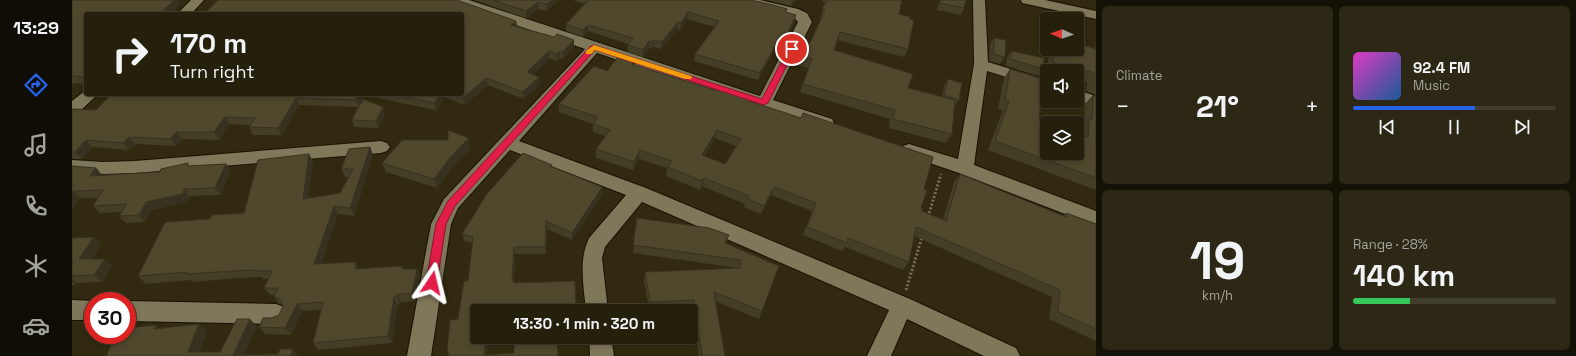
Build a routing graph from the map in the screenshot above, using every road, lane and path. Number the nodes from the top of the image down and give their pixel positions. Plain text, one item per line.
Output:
1 (198, 0) edge
2 (457, 0) edge
3 (744, 0) edge
4 (979, 0) edge
5 (1027, 0) edge
6 (1064, 3) edge
7 (186, 12) edge
8 (1096, 16) edge
9 (594, 47) junction
10 (981, 64) junction
11 (1040, 83) edge
12 (88, 96) edge
13 (1084, 97) edge
14 (1096, 101) edge
15 (764, 103) junction
16 (72, 109) edge
17 (839, 127) edge
18 (508, 143) junction
19 (892, 144) edge
20 (381, 147) dead end
21 (944, 161) junction
22 (72, 166) edge
23 (965, 168) junction
24 (639, 193) junction
25 (1096, 219) edge
26 (926, 222) edge
27 (924, 230) edge
28 (596, 304) edge
29 (902, 306) junction
30 (72, 310) edge
31 (84, 310) edge
32 (136, 311) edge
33 (276, 314) edge
34 (601, 344) edge
35 (419, 356) edge
36 (602, 356) edge
37 (879, 356) edge
38 (1008, 356) edge

1 - 7 street
2 - 9 street
3 - 15 street
4 - 10 street
5 - 6 street
6 - 8 street
9 - 15 street
9 - 18 street
10 - 11 street
10 - 23 street
12 - 16 street
13 - 14 street
15 - 17 street
18 - 24 street
18 - 35 street
19 - 21 street
20 - 22 street
21 - 23 street
21 - 26 path
23 - 25 street
24 - 28 street
24 - 29 street
27 - 29 path
29 - 37 street
29 - 38 street
30 - 31 street
32 - 33 street
34 - 36 street

